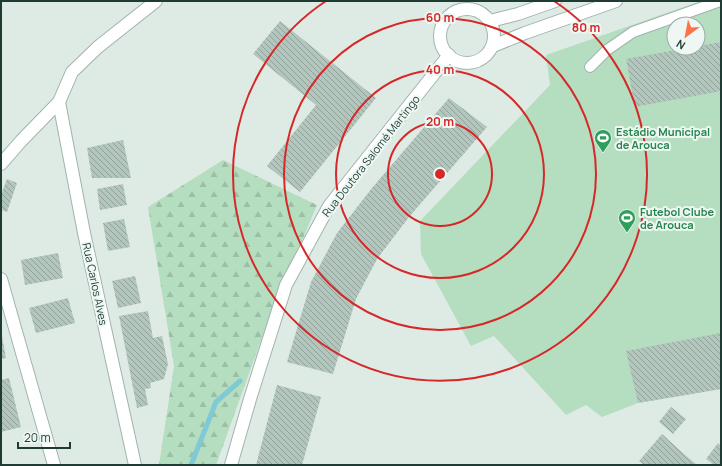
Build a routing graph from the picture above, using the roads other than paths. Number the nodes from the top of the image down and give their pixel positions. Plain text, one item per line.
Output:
1 (156, 1) edge
2 (555, 1) edge
3 (616, 1) edge
4 (720, 1) edge
5 (464, 5) edge
6 (490, 21) junction
7 (493, 46) junction
8 (449, 55) junction
9 (590, 67) dead end
10 (59, 102) junction
11 (1, 164) edge
12 (1, 279) edge
13 (54, 465) edge
14 (135, 465) edge
15 (231, 465) edge

1 - 10 street
2 - 6 street
3 - 7 street
4 - 9 lane
5 - 6 street
5 - 8 street
6 - 7 street
7 - 8 street
8 - 15 street, Rua Doutora Salomé Martingo
10 - 11 street
10 - 14 street, Rua Carlos Alves
12 - 13 street

